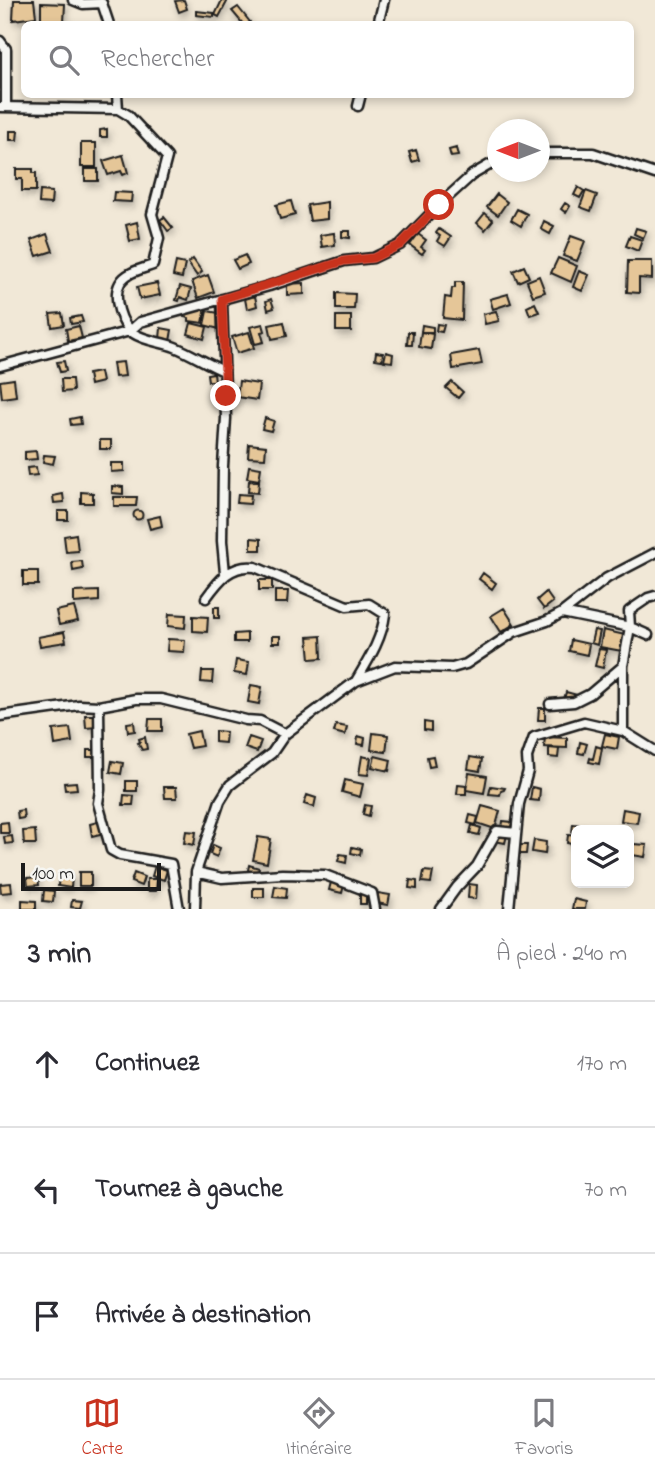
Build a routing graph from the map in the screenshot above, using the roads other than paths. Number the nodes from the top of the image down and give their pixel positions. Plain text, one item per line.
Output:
1 (73, 0) edge
2 (384, 0) edge
3 (109, 21) edge
4 (379, 21) edge
5 (0, 41) edge
6 (117, 98) edge
7 (360, 98) edge
8 (358, 106) dead end
9 (3, 107) edge
10 (118, 109) junction
11 (550, 153) edge
12 (487, 166) edge
13 (655, 174) edge
14 (222, 299) junction
15 (130, 331) junction
16 (0, 366) edge
17 (224, 371) junction
18 (655, 553) edge
19 (225, 573) junction
20 (655, 596) edge
21 (206, 598) dead end
22 (562, 613) junction
23 (630, 627) junction
24 (648, 635) dead end
25 (623, 666) junction
26 (356, 681) junction
27 (550, 704) dead end
28 (99, 706) junction
29 (0, 716) edge
30 (623, 731) junction
31 (285, 734) junction
32 (655, 751) edge
33 (516, 833) junction
34 (195, 872) junction
35 (179, 909) edge
36 (195, 909) edge
37 (375, 909) edge
38 (441, 909) edge
39 (509, 909) edge

1 - 3 street
2 - 4 street
5 - 9 street
6 - 10 street
7 - 8 street
9 - 10 street
10 - 15 street
11 - 13 street
12 - 14 street
14 - 15 street
14 - 17 street
15 - 16 street
15 - 17 street
17 - 19 street
18 - 22 street
19 - 21 street
19 - 26 street
20 - 23 street
22 - 23 street
22 - 26 street
23 - 24 street
23 - 25 street
25 - 27 street
25 - 30 street
26 - 31 street
28 - 29 street
28 - 31 street
28 - 35 street
30 - 32 street
30 - 33 street
31 - 34 street
33 - 38 street
33 - 39 street
34 - 36 street
34 - 37 street

